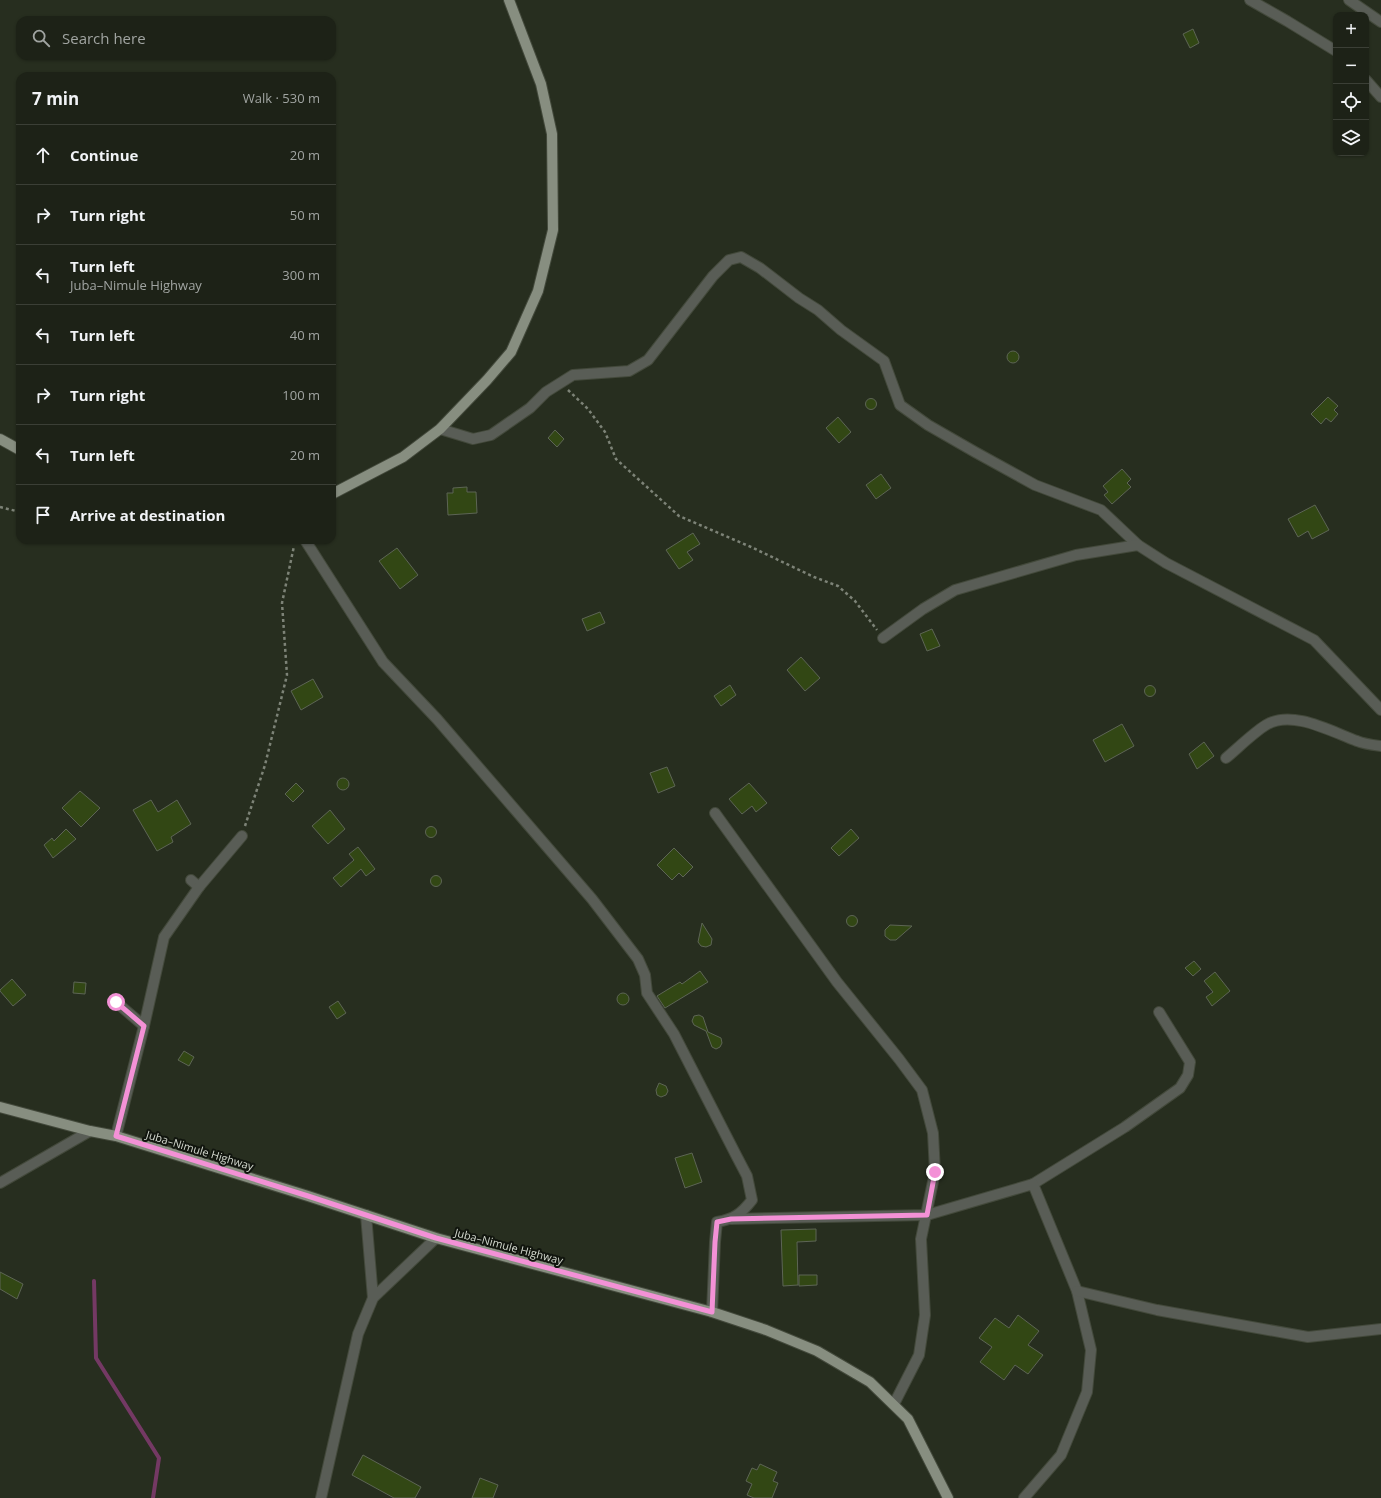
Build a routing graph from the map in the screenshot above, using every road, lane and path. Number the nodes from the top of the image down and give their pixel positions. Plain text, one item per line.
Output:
1 (509, 0) edge
2 (1250, 0) edge
3 (1349, 0) edge
4 (1381, 22) edge
5 (1333, 49) edge
6 (1369, 83) edge
7 (1381, 97) edge
8 (560, 383) junction
9 (440, 429) junction
10 (0, 439) edge
11 (16, 448) edge
12 (336, 492) edge
13 (0, 507) edge
14 (16, 511) edge
15 (295, 544) edge
16 (308, 544) edge
17 (1138, 545) junction
18 (883, 638) joint
19 (1381, 710) edge
20 (1381, 746) edge
21 (1226, 758) dead end
22 (715, 814) dead end
23 (242, 836) joint
24 (191, 880) dead end
25 (199, 887) junction
26 (116, 1002) dead end
27 (1159, 1012) dead end
28 (144, 1026) junction
29 (0, 1107) edge
30 (90, 1131) junction
31 (116, 1136) junction
32 (0, 1183) edge
33 (1033, 1184) junction
34 (366, 1215) junction
35 (927, 1215) junction
36 (731, 1219) junction
37 (436, 1238) junction
38 (1077, 1291) junction
39 (373, 1298) junction
40 (712, 1312) junction
41 (1381, 1329) edge
42 (894, 1404) junction
43 (321, 1498) edge
44 (948, 1498) edge
45 (1024, 1498) edge

1 - 9 main road
2 - 5 street
3 - 4 street
6 - 7 street
8 - 9 street
8 - 17 street
8 - 18 path
9 - 12 main road
10 - 11 main road
13 - 14 path
15 - 23 path
16 - 36 street
17 - 18 street
17 - 19 street
20 - 21 street
22 - 35 street
23 - 25 street
24 - 25 street
25 - 28 street
26 - 28 street
27 - 33 street
28 - 31 street
29 - 30 main road, Juba–Nimule Highway
30 - 31 main road, Juba–Nimule Highway
30 - 32 street
31 - 34 main road, Juba–Nimule Highway
33 - 35 street
33 - 38 street
34 - 37 main road, Juba–Nimule Highway
34 - 39 street
35 - 36 street
35 - 42 street
36 - 40 street
37 - 39 street
37 - 40 main road, Juba–Nimule Highway
38 - 41 street
38 - 45 street
39 - 43 street
40 - 42 main road, Juba–Nimule Highway
42 - 44 main road, Juba–Nimule Highway

